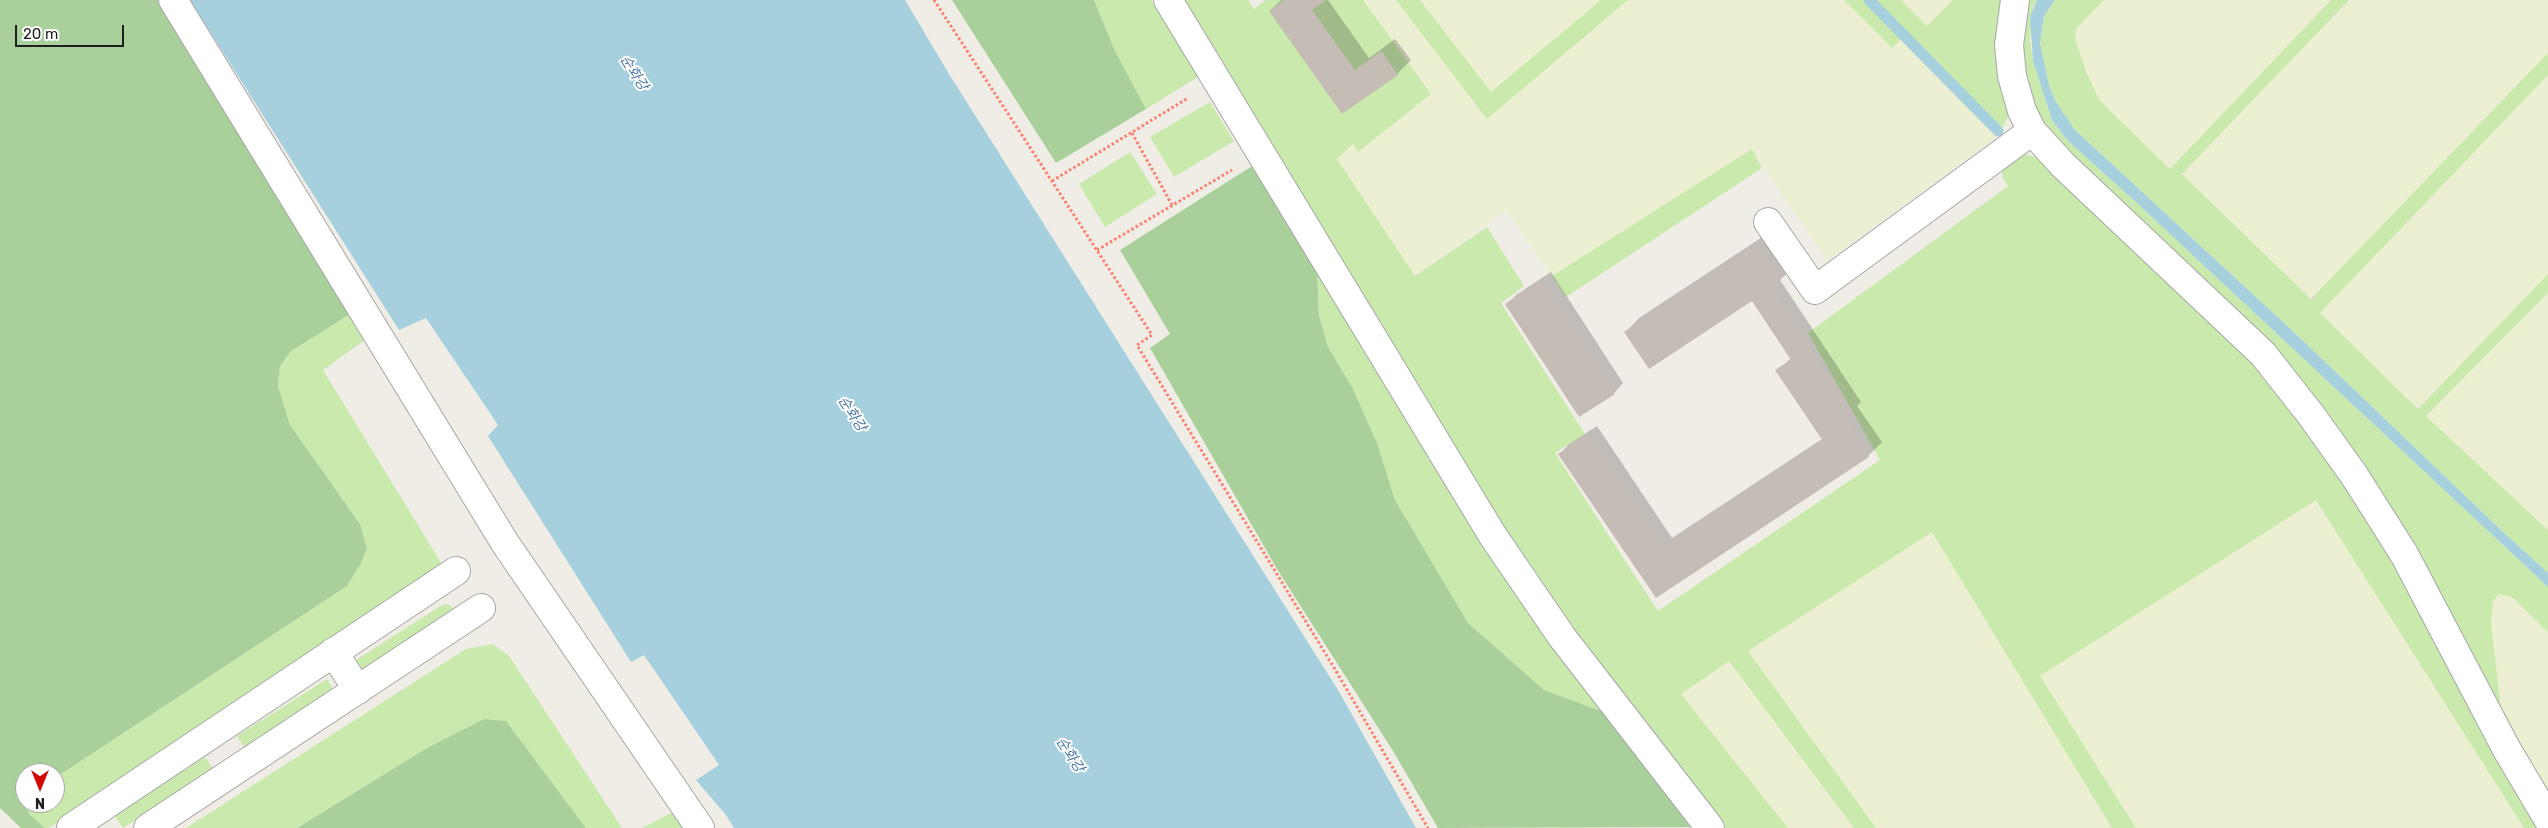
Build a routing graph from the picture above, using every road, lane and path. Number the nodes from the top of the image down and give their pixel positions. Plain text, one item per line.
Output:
1 (173, 0) edge
2 (934, 0) edge
3 (1168, 0) edge
4 (2016, 0) edge
5 (1216, 81) junction
6 (2032, 131) junction
7 (1132, 133) junction
8 (1261, 152) junction
9 (1052, 181) junction
10 (1172, 205) junction
11 (1768, 222) dead end
12 (1098, 250) junction
13 (456, 571) dead end
14 (481, 608) dead end
15 (333, 652) junction
16 (358, 690) junction
17 (210, 735) junction
18 (234, 771) junction
19 (2548, 819) edge
20 (71, 828) edge
21 (148, 828) edge
22 (700, 828) edge
23 (1428, 828) edge
24 (1710, 828) edge

1 - 22 street
2 - 9 path
3 - 5 street
4 - 6 street
5 - 7 path
5 - 8 street
6 - 11 street
6 - 19 street
7 - 9 path
7 - 10 path
8 - 10 path
8 - 24 street
9 - 12 path
10 - 12 path
12 - 23 path
13 - 15 street
14 - 16 street
15 - 16 street
15 - 17 street
16 - 18 street
17 - 18 street
17 - 20 street
18 - 21 street

